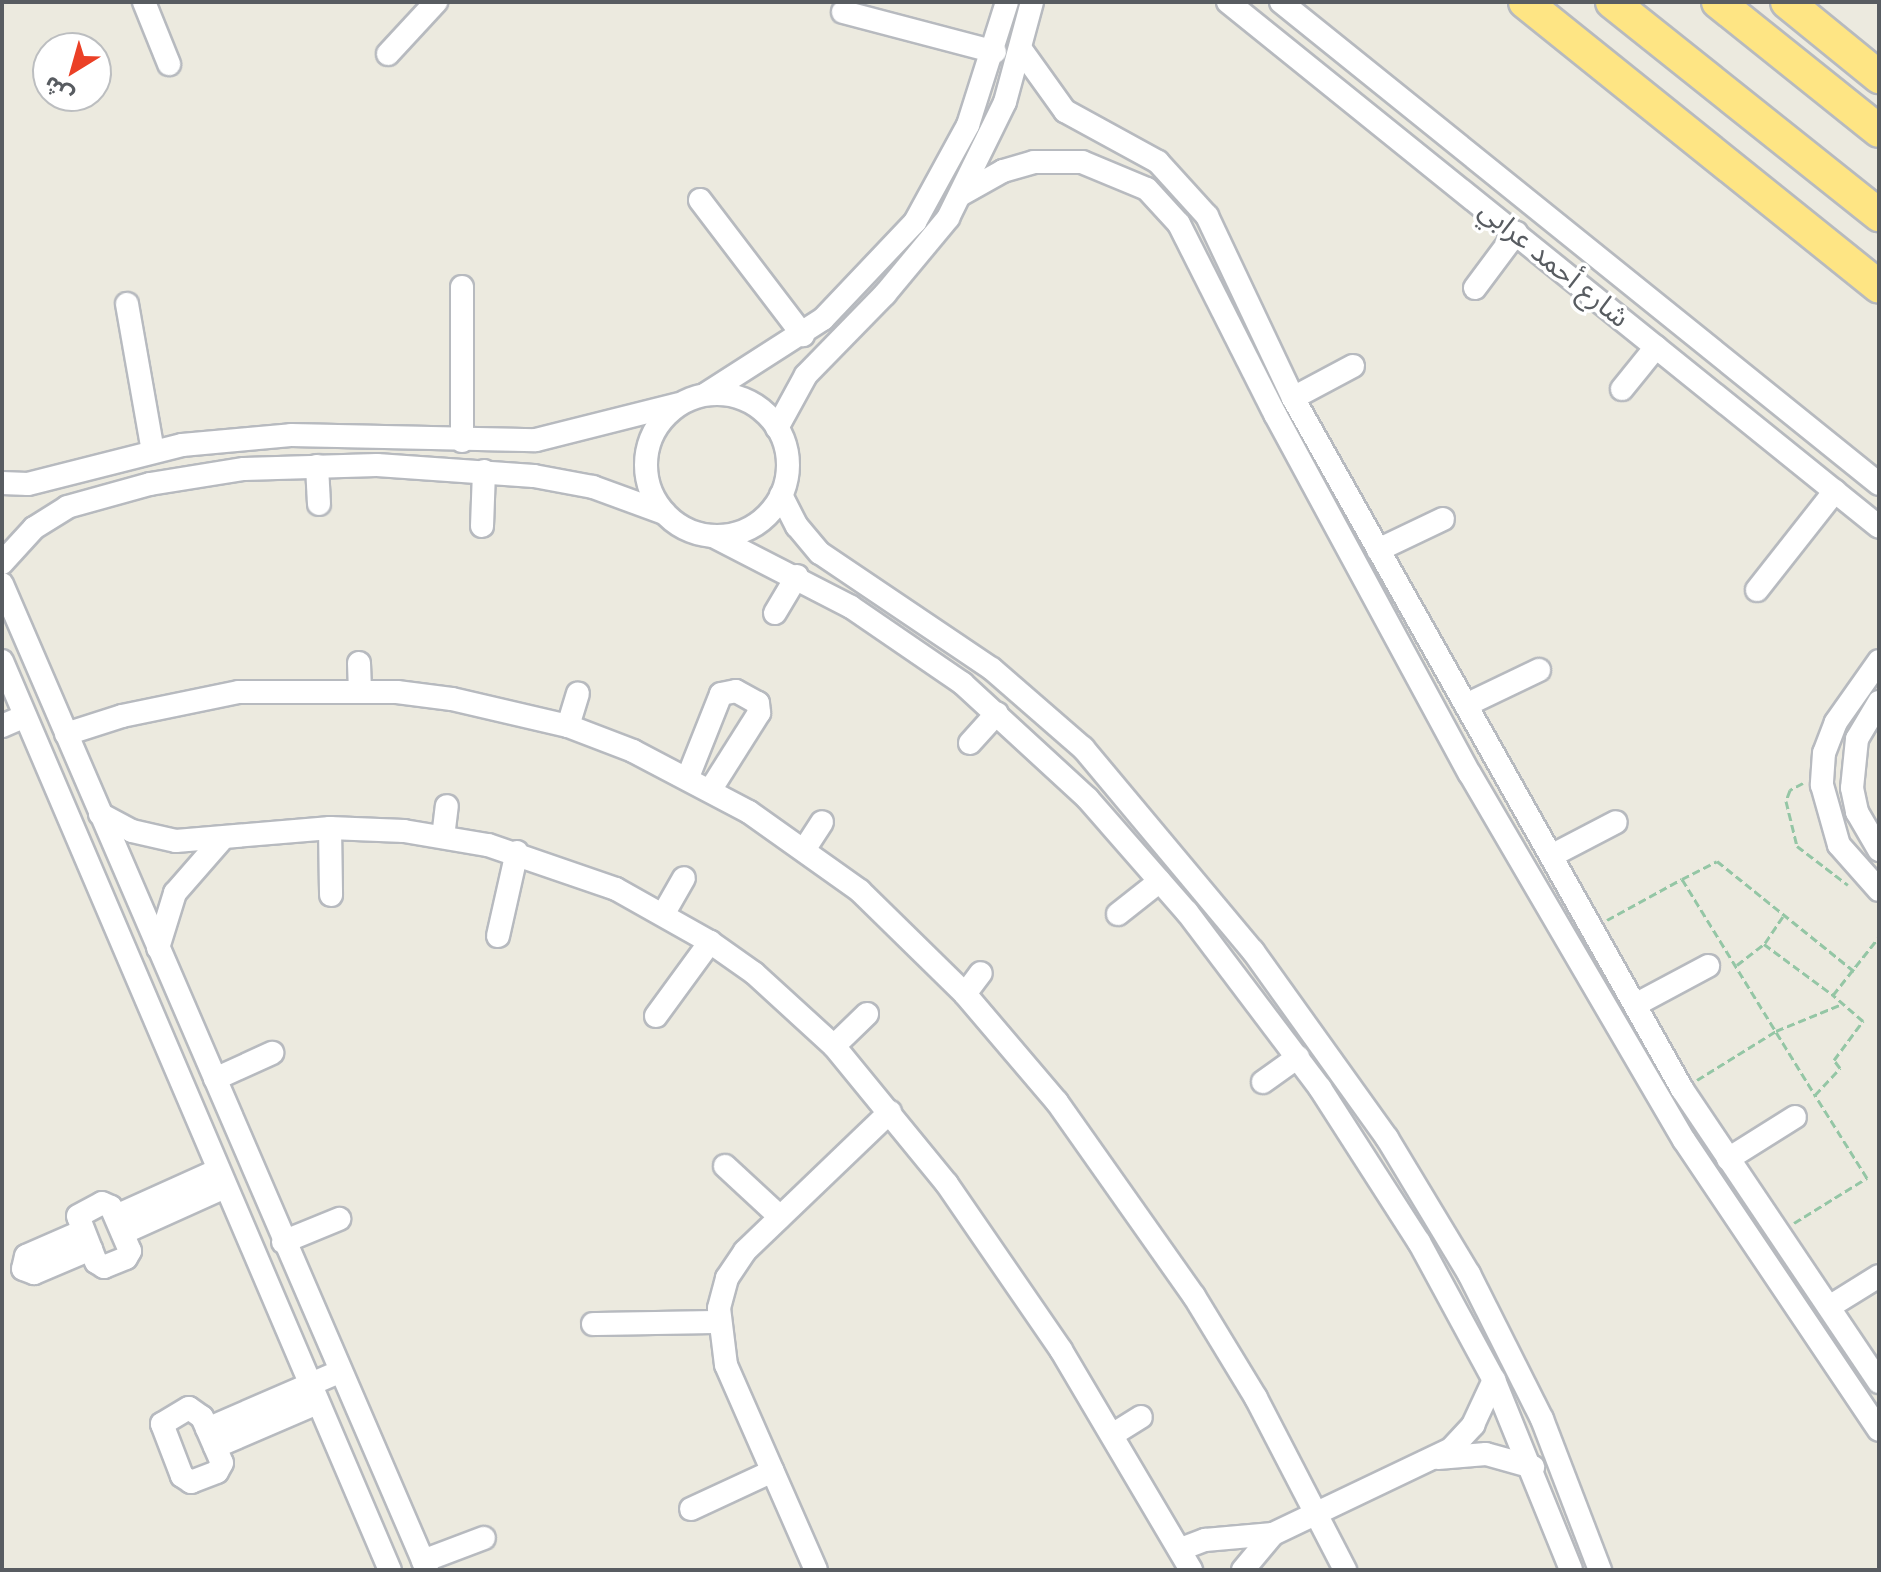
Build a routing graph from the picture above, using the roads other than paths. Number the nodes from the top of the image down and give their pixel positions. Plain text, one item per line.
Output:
1 (144, 2) edge
2 (436, 2) edge
3 (1007, 2) edge
4 (1032, 2) edge
5 (1228, 2) edge
6 (1281, 2) edge
7 (1525, 2) edge
8 (1612, 2) edge
9 (1718, 2) edge
10 (1787, 2) edge
11 (843, 12) dead end
12 (1022, 51) junction
13 (995, 52) junction
14 (388, 54) dead end
15 (169, 64) dead end
16 (1879, 77) edge
17 (1879, 131) edge
18 (962, 194) junction
19 (700, 200) dead end
20 (1879, 215) edge
21 (1516, 233) junction
22 (462, 287) dead end
23 (1879, 287) edge
24 (1475, 288) dead end
25 (127, 304) dead end
26 (803, 335) junction
27 (1656, 347) junction
28 (1353, 366) dead end
29 (1746, 378) junction
30 (1622, 389) dead end
31 (706, 394) junction
32 (1293, 398) junction
33 (1726, 403) junction
34 (679, 404) junction
35 (777, 428) junction
36 (462, 441) junction
37 (153, 451) junction
38 (317, 466) junction
39 (484, 471) junction
40 (2, 483) edge
41 (1879, 484) edge
42 (1835, 491) junction
43 (781, 495) junction
44 (319, 504) dead end
45 (664, 513) junction
46 (1443, 519) dead end
47 (482, 526) dead end
48 (1879, 527) edge
49 (713, 536) junction
50 (1378, 550) junction
51 (2, 563) edge
52 (797, 576) junction
53 (2, 584) edge
54 (1757, 590) dead end
55 (775, 613) dead end
56 (2, 661) edge
57 (1879, 661) edge
58 (359, 663) dead end
59 (1539, 670) dead end
60 (360, 692) junction
61 (578, 694) dead end
62 (1879, 702) edge
63 (1466, 705) junction
64 (15, 706) edge
65 (997, 713) junction
66 (2, 726) edge
67 (568, 726) junction
68 (66, 734) junction
69 (970, 743) dead end
70 (688, 777) junction
71 (711, 789) junction
72 (447, 806) dead end
73 (100, 814) junction
74 (822, 822) dead end
75 (1616, 822) dead end
76 (330, 828) junction
77 (443, 837) junction
78 (223, 838) junction
79 (804, 850) junction
80 (1879, 850) edge
81 (517, 852) junction
82 (1551, 856) junction
83 (684, 878) dead end
84 (1160, 881) junction
85 (1879, 890) edge
86 (331, 895) dead end
87 (664, 913) junction
88 (1118, 914) dead end
89 (1589, 924) junction
90 (1562, 932) junction
91 (498, 936) dead end
92 (710, 942) junction
93 (158, 948) junction
94 (1708, 966) dead end
95 (981, 973) dead end
96 (965, 994) junction
97 (1635, 1005) junction
98 (867, 1014) dead end
99 (656, 1016) dead end
100 (834, 1046) junction
101 (272, 1053) dead end
102 (1298, 1057) junction
103 (215, 1079) junction
104 (1263, 1082) dead end
105 (890, 1112) junction
106 (1795, 1117) dead end
107 (1728, 1159) junction
108 (725, 1166) dead end
109 (221, 1178) junction
110 (780, 1217) junction
111 (339, 1219) dead end
112 (119, 1224) junction
113 (283, 1242) junction
114 (1879, 1276) edge
115 (1829, 1307) junction
116 (718, 1322) junction
117 (593, 1324) dead end
118 (339, 1372) junction
119 (1494, 1380) junction
120 (1879, 1382) edge
121 (313, 1394) junction
122 (1141, 1417) dead end
123 (1879, 1430) edge
124 (1112, 1435) junction
125 (211, 1438) dead end
126 (1437, 1458) junction
127 (1533, 1467) junction
128 (773, 1471) junction
129 (691, 1509) dead end
130 (1316, 1513) junction
131 (1273, 1534) junction
132 (484, 1538) dead end
133 (1181, 1549) junction
134 (425, 1566) edge
135 (390, 1570) edge
136 (816, 1570) edge
137 (1191, 1570) edge
138 (1243, 1570) edge
139 (1345, 1570) edge
140 (1571, 1570) edge
141 (1600, 1570) edge

1 - 15 street
2 - 14 street
3 - 13 street
4 - 12 street
5 - 21 street, شارع أحمد عرابي
6 - 29 street
7 - 23 highway
8 - 20 highway
9 - 17 highway
10 - 16 highway
11 - 13 street
12 - 18 street
12 - 32 street
13 - 26 street
18 - 35 street
18 - 90 street
19 - 26 street
21 - 24 street
21 - 27 street, شارع أحمد عرابي
22 - 36 street
25 - 37 street
26 - 31 street
27 - 30 street
27 - 33 street, شارع أحمد عرابي
28 - 32 street
29 - 33 street
29 - 41 street
31 - 34 street
31 - 35 street
32 - 50 street
33 - 42 street, شارع أحمد عرابي
34 - 36 street
34 - 45 street
35 - 43 street
36 - 37 street
37 - 40 street
38 - 39 street
38 - 44 street
38 - 51 street
39 - 45 street
39 - 47 street
42 - 48 street, شارع أحمد عرابي
42 - 54 street
43 - 49 street
43 - 141 street
45 - 49 street
46 - 50 street
49 - 52 street
50 - 63 street
52 - 55 street
52 - 65 street
53 - 68 street
56 - 64 street
57 - 85 street
58 - 60 street
59 - 63 street
60 - 67 street
60 - 68 street
61 - 67 street
62 - 80 street
63 - 82 street
64 - 66 street
64 - 109 street
65 - 69 street
65 - 84 street
67 - 70 street
68 - 73 street
70 - 71 street
70 - 71 street
71 - 79 street
72 - 77 street
73 - 78 street
73 - 93 street
74 - 79 street
75 - 82 street
76 - 77 street
76 - 78 street
76 - 86 street
77 - 81 street
78 - 93 street
79 - 96 street
81 - 87 street
81 - 91 street
82 - 89 street
83 - 87 street
84 - 88 street
84 - 102 street
87 - 92 street
89 - 90 street
89 - 97 street
90 - 123 street
92 - 99 street
92 - 100 street
93 - 103 street
94 - 97 street
95 - 96 street
96 - 130 street
97 - 107 street
98 - 100 street
100 - 105 street
101 - 103 street
102 - 104 street
102 - 119 street
103 - 113 street
105 - 110 street
105 - 124 street
106 - 107 street
107 - 115 street
108 - 110 street
109 - 112 street
109 - 121 street
110 - 116 street
111 - 113 street
112 - 112 street
113 - 118 street
114 - 115 street
115 - 120 street
116 - 117 street
116 - 128 street
118 - 121 street
118 - 134 street
119 - 126 street
119 - 127 street
121 - 125 street
121 - 135 street
122 - 124 street
124 - 133 street
126 - 127 street
126 - 130 street
127 - 140 street
128 - 129 street
128 - 136 street
130 - 131 street
130 - 139 street
131 - 133 street
131 - 138 street
132 - 134 street
133 - 137 street

